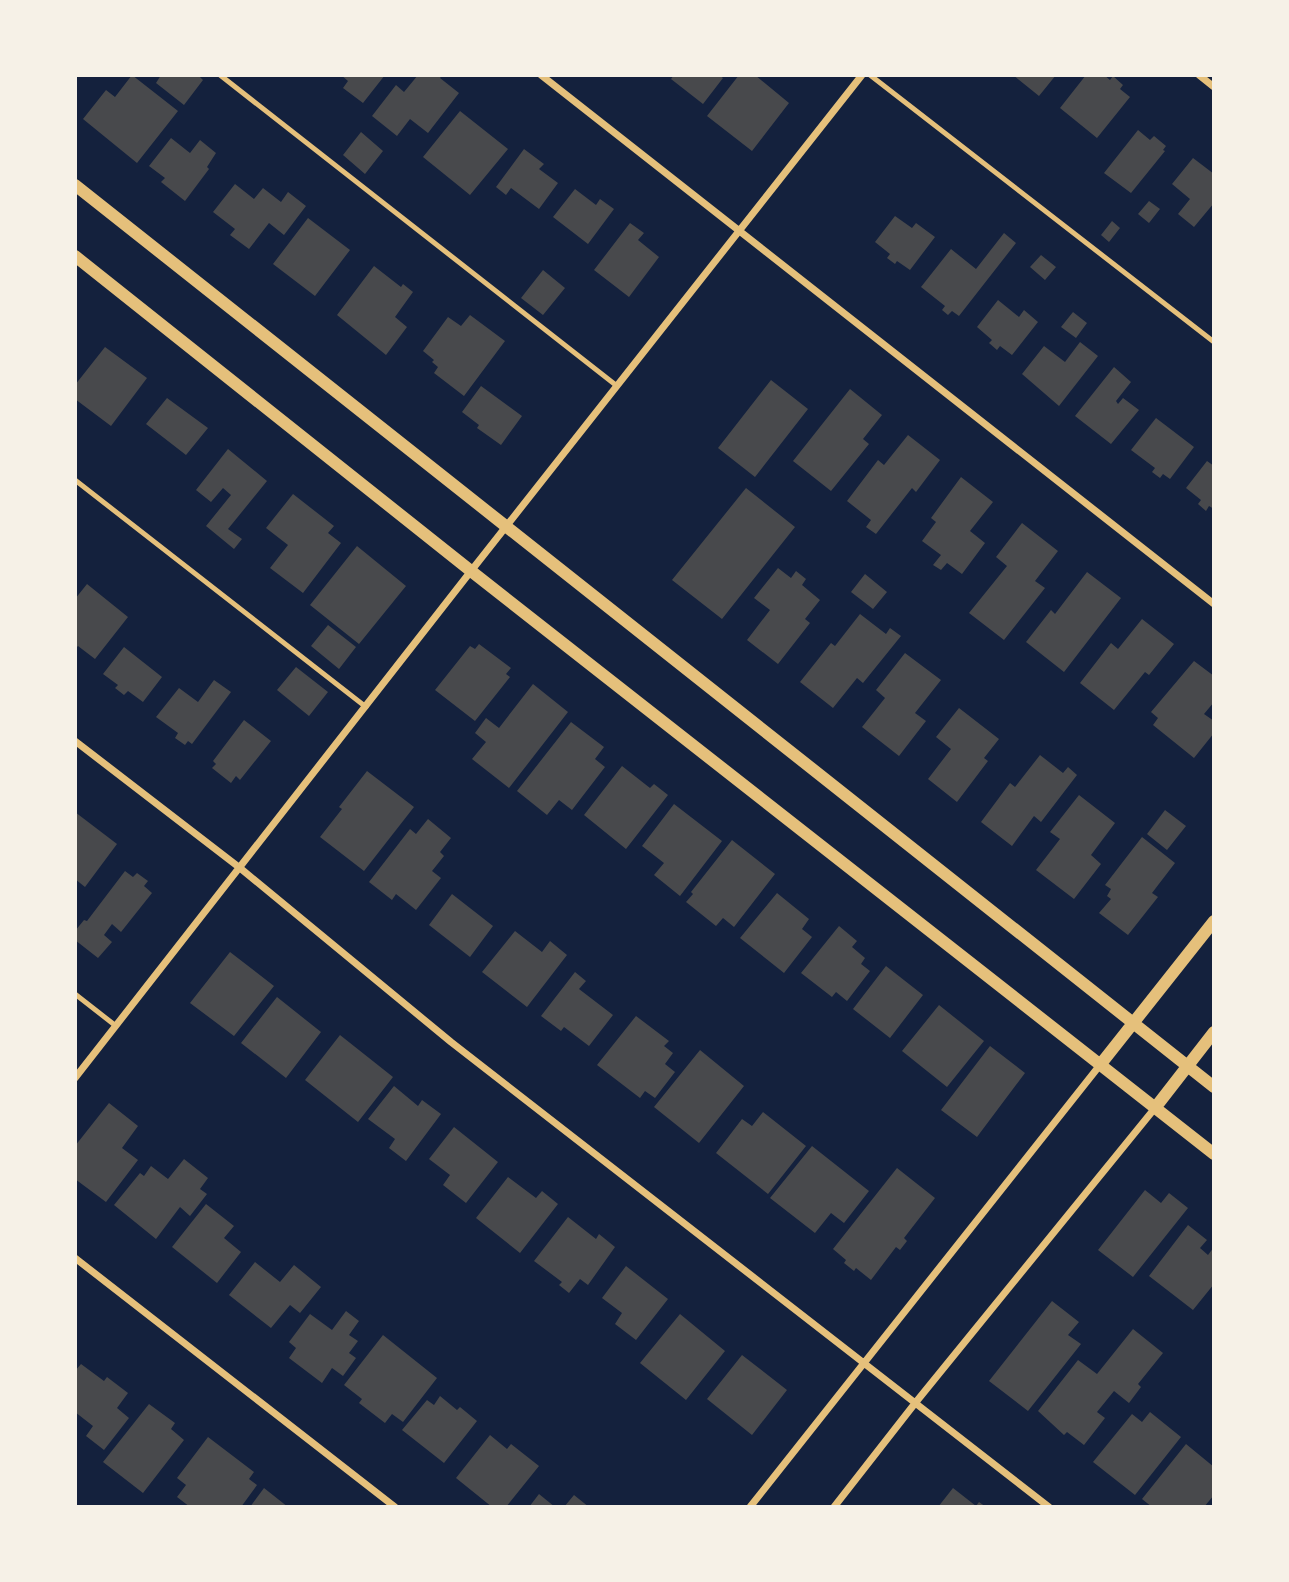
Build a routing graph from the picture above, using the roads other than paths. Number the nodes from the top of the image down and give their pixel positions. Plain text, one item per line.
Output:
1 (220, 75) edge
2 (541, 75) edge
3 (862, 75) edge
4 (870, 75) edge
5 (1199, 75) edge
6 (1214, 87) edge
7 (75, 186) edge
8 (741, 231) junction
9 (75, 256) edge
10 (1214, 342) edge
11 (617, 386) junction
12 (75, 480) edge
13 (506, 527) junction
14 (471, 571) junction
15 (1214, 604) edge
16 (366, 707) junction
17 (75, 741) edge
18 (240, 868) junction
19 (1214, 921) edge
20 (75, 994) edge
21 (1132, 1025) junction
22 (116, 1026) junction
23 (1214, 1032) edge
24 (1100, 1065) junction
25 (1187, 1067) junction
26 (75, 1078) edge
27 (1214, 1087) edge
28 (1155, 1108) junction
29 (1214, 1154) edge
30 (75, 1258) edge
31 (864, 1364) junction
32 (916, 1402) junction
33 (395, 1507) edge
34 (750, 1507) edge
35 (834, 1507) edge
36 (1049, 1507) edge

1 - 11 lane
2 - 8 street
3 - 8 street
4 - 10 lane
5 - 6 street
7 - 13 street
8 - 11 street
8 - 15 street
9 - 14 street
11 - 13 street
12 - 16 lane
13 - 14 street
13 - 21 street
14 - 16 street
14 - 24 street
16 - 18 street
17 - 18 street
18 - 22 street
18 - 31 street
19 - 21 street
20 - 22 lane
21 - 24 street
21 - 25 street
22 - 26 street
23 - 25 street
24 - 28 street
24 - 31 street
25 - 27 street
25 - 28 street
28 - 29 street
28 - 32 street
30 - 33 street
31 - 32 street
31 - 34 street
32 - 35 street
32 - 36 street

